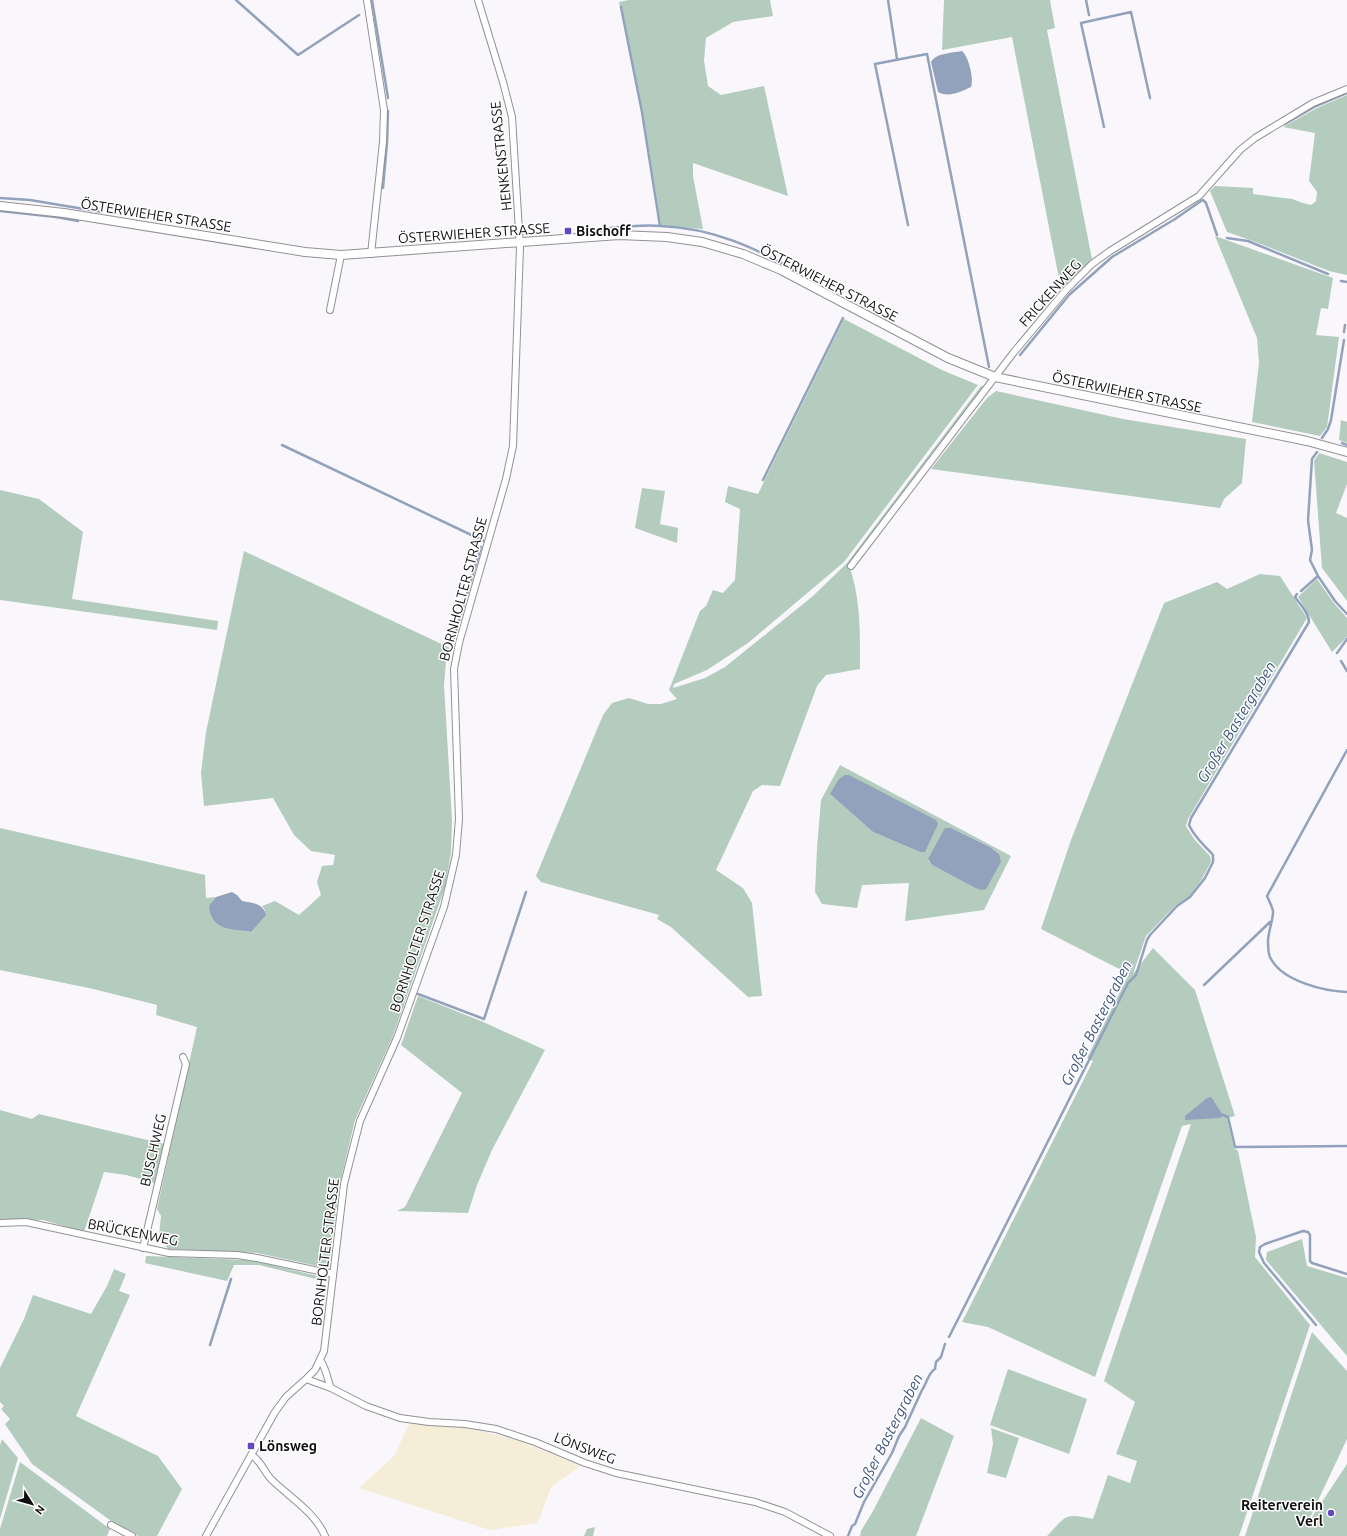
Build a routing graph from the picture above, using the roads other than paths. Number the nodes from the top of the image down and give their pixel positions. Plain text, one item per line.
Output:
1 (367, 0) edge
2 (478, 0) edge
3 (1347, 89) edge
4 (0, 206) edge
5 (520, 242) junction
6 (371, 254) junction
7 (341, 255) junction
8 (330, 310) dead end
9 (995, 377) junction
10 (1347, 452) edge
11 (851, 566) dead end
12 (184, 1057) dead end
13 (0, 1223) edge
14 (143, 1248) junction
15 (333, 1274) junction
16 (320, 1360) junction
17 (306, 1380) junction
18 (331, 1388) junction
19 (251, 1455) junction
20 (111, 1525) dead end
21 (132, 1536) edge
22 (206, 1536) edge
23 (325, 1536) edge
24 (830, 1536) edge

1 - 6 street
2 - 5 street, HENKENSTRASSE
3 - 9 street, FRICKENWEG
4 - 7 street, ÖSTERWIEHER STRASSE
5 - 6 street, ÖSTERWIEHER STRASSE
5 - 9 street, ÖSTERWIEHER STRASSE
5 - 15 street, BORNHOLTER STRASSE
6 - 7 street, ÖSTERWIEHER STRASSE
7 - 8 street
9 - 10 street, ÖSTERWIEHER STRASSE
9 - 11 street, FRICKENWEG
12 - 14 street, BUSCHWEG
13 - 14 street, BRÜCKENWEG
14 - 15 street, BRÜCKENWEG
15 - 16 street, BORNHOLTER STRASSE
16 - 17 street, BORNHOLTER STRASSE
16 - 18 street
17 - 18 street, LÖNSWEG
17 - 19 street, BORNHOLTER STRASSE
18 - 24 street, LÖNSWEG
19 - 22 street, BORNHOLTER STRASSE
19 - 23 street
20 - 21 street

